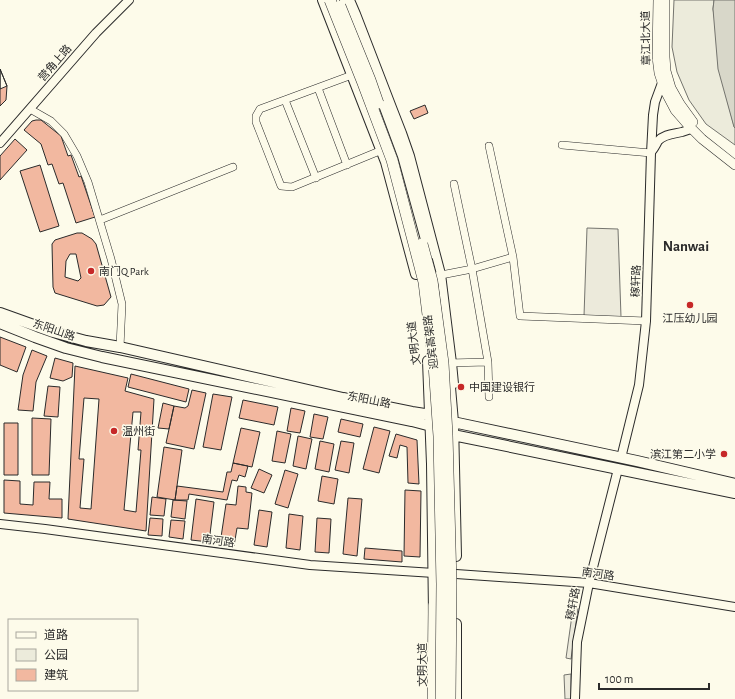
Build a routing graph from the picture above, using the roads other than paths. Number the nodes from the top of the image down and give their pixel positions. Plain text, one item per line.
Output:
1 (129, 0) edge
2 (323, 0) edge
3 (330, 0) edge
4 (338, 0) edge
5 (345, 0) edge
6 (350, 0) edge
7 (658, 0) edge
8 (665, 0) edge
9 (352, 75) junction
10 (665, 82) junction
11 (318, 88) junction
12 (285, 100) junction
13 (30, 109) junction
14 (691, 129) junction
15 (0, 143) edge
16 (489, 146) dead end
17 (562, 146) dead end
18 (382, 150) junction
19 (651, 153) junction
20 (735, 158) edge
21 (347, 165) junction
22 (735, 165) edge
23 (233, 167) dead end
24 (316, 178) junction
25 (454, 184) dead end
26 (100, 220) junction
27 (513, 257) junction
28 (472, 269) junction
29 (438, 275) junction
30 (0, 313) edge
31 (646, 321) junction
32 (0, 323) edge
33 (120, 347) junction
34 (488, 362) junction
35 (450, 363) junction
36 (490, 397) dead end
37 (431, 415) junction
38 (453, 422) junction
39 (431, 426) junction
40 (454, 435) junction
41 (621, 458) junction
42 (618, 469) junction
43 (735, 484) edge
44 (735, 493) edge
45 (0, 524) edge
46 (434, 573) junction
47 (456, 574) junction
48 (589, 583) junction
49 (434, 605) joint
50 (735, 608) edge
51 (434, 699) edge
52 (441, 699) edge
53 (450, 699) edge
54 (456, 699) edge
55 (575, 699) edge

1 - 13 street, 营角上路
2 - 9 main road, 文明大道
3 - 52 highway, 迎宾高架路, bridge
4 - 53 highway, 迎宾高架路, bridge
5 - 29 main road
6 - 29 street
7 - 10 main road, 章江北大道
8 - 10 main road, 章江北大道
9 - 11 street
9 - 18 main road, 文明大道
10 - 14 main road, 章江北大道
10 - 19 street, 稼轩路
10 - 20 main road, 章江北大道
11 - 12 street
11 - 21 street
12 - 24 street
12 - 24 street
13 - 15 street, 营角上路
13 - 26 street
14 - 19 street
14 - 22 main road, 章江北大道
16 - 27 street
17 - 19 street
18 - 21 street
18 - 37 main road, 文明大道
19 - 31 street, 稼轩路
21 - 24 street
23 - 26 street
25 - 28 street
26 - 33 street
27 - 28 street
27 - 31 street
28 - 29 street
28 - 34 street
29 - 35 main road
30 - 33 main road, 东阳山路
31 - 41 street, 稼轩路
32 - 39 main road, 东阳山路
33 - 37 main road, 东阳山路
34 - 35 street
34 - 36 street
35 - 38 main road
37 - 38 main road, 东阳山路
37 - 39 main road, 文明大道
38 - 40 main road
38 - 41 main road, 东阳山路
39 - 40 main road, 东阳山路
39 - 46 main road, 文明大道
40 - 42 main road, 东阳山路
40 - 47 main road
41 - 43 main road, 东阳山路
42 - 44 main road, 东阳山路
42 - 48 street, 稼轩路
45 - 46 street, 南河路
46 - 49 main road, 文明大道
47 - 48 street, 南河路
47 - 54 main road
48 - 50 street, 南河路
48 - 55 street, 稼轩路
49 - 51 highway

